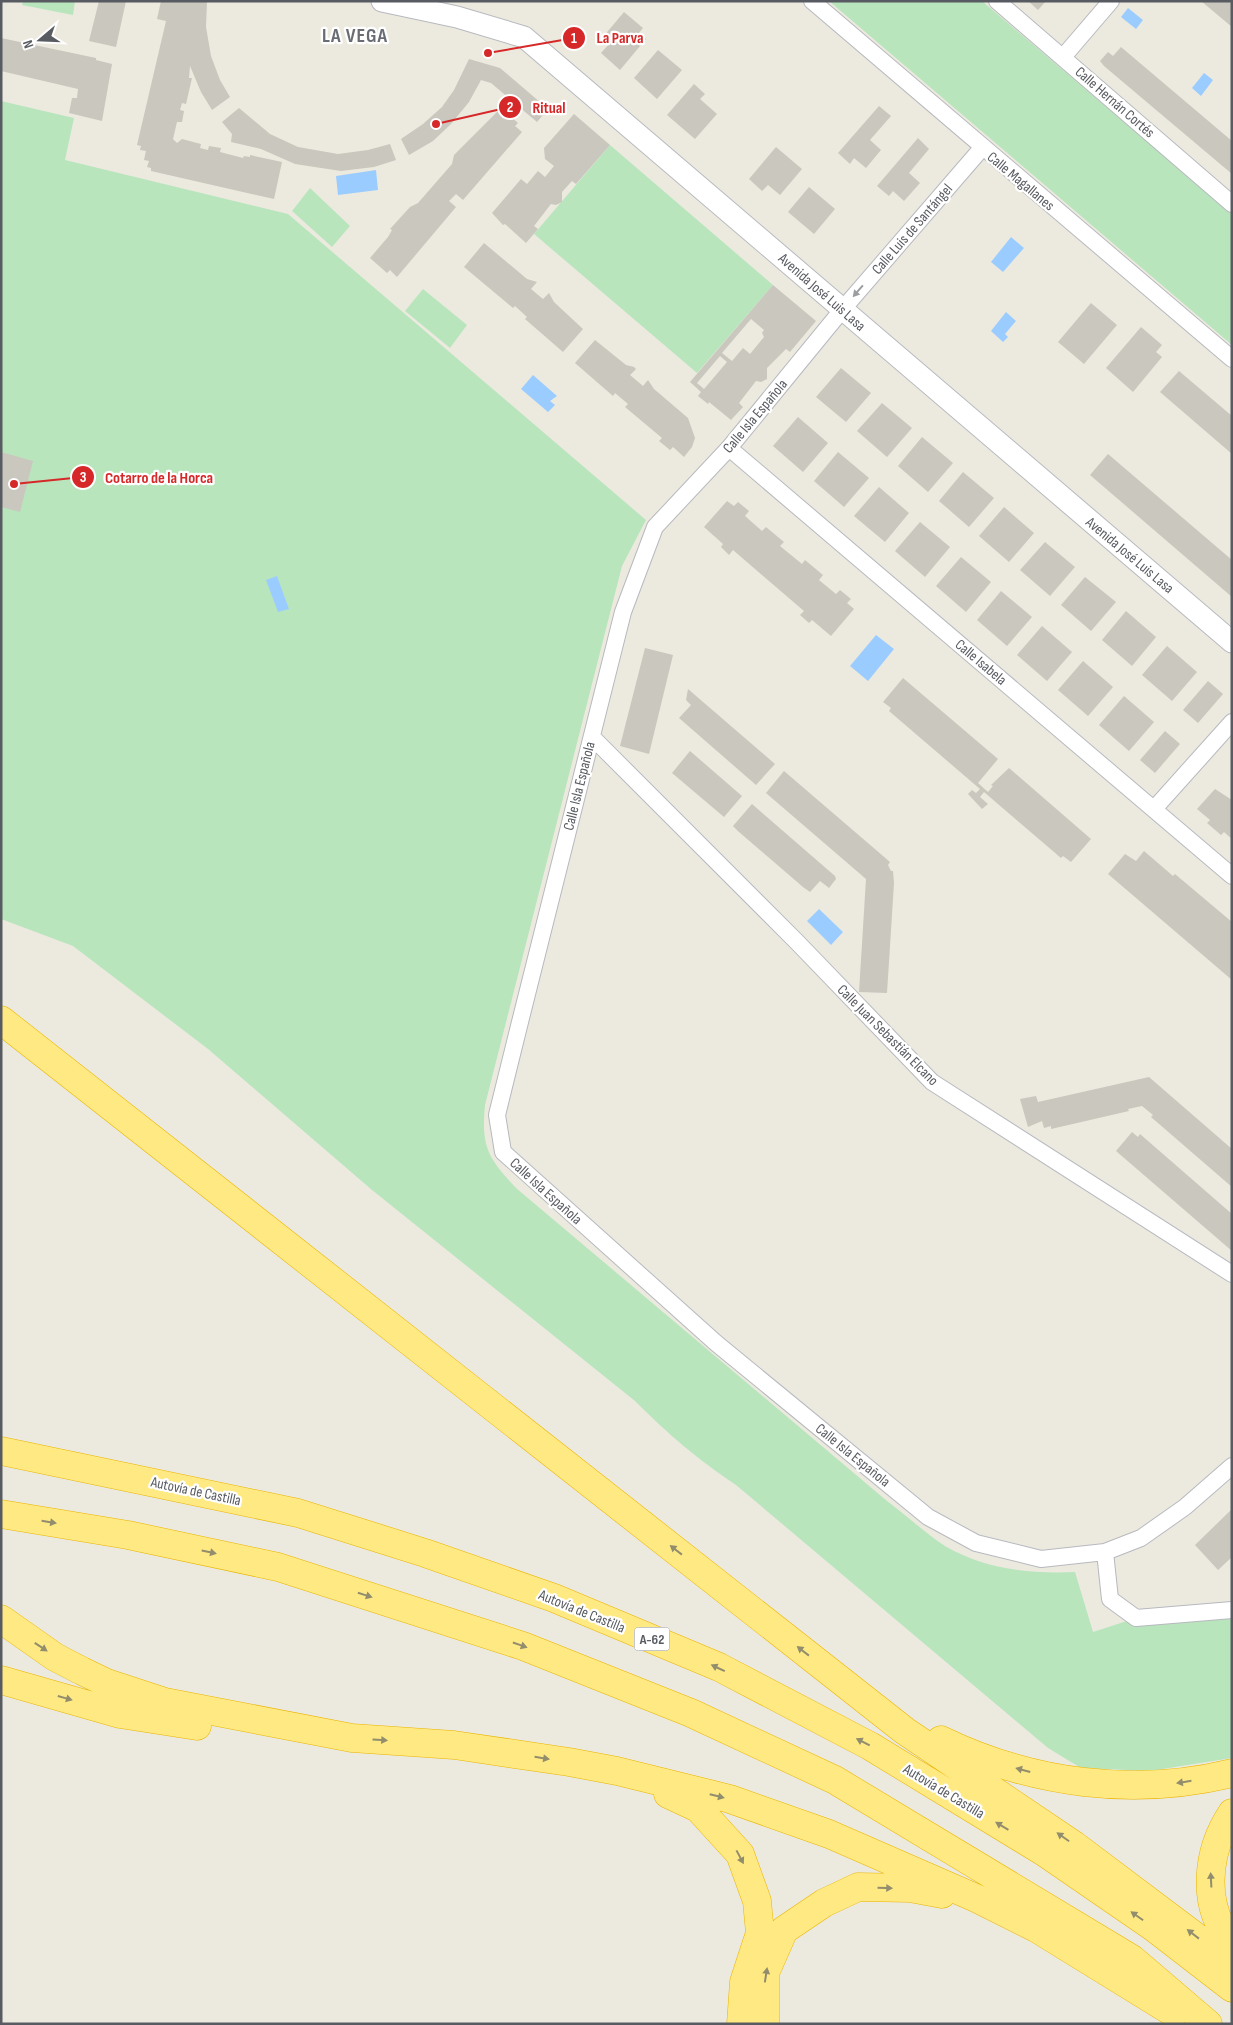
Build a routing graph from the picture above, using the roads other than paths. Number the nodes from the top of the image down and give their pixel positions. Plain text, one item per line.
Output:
1 (382, 1) edge
2 (812, 1) edge
3 (997, 1) edge
4 (1110, 1) edge
5 (1063, 57) junction
6 (982, 148) junction
7 (1232, 204) edge
8 (842, 310) junction
9 (1232, 359) edge
10 (729, 448) junction
11 (1232, 642) edge
12 (1232, 722) edge
13 (592, 737) junction
14 (1154, 809) junction
15 (1232, 876) edge
16 (1, 1020) edge
17 (1232, 1274) edge
18 (1, 1451) edge
19 (1232, 1466) edge
20 (1, 1514) edge
21 (1105, 1552) junction
22 (1232, 1610) edge
23 (1, 1619) edge
24 (825, 1668) junction
25 (1, 1680) edge
26 (352, 1738) junction
27 (617, 1770) junction
28 (1232, 1773) edge
29 (1232, 1814) edge
30 (978, 1899) junction
31 (1232, 1942) edge
32 (1232, 1964) edge
33 (1232, 1988) edge
34 (741, 2024) edge
35 (765, 2024) edge
36 (1192, 2024) edge
37 (1208, 2024) edge

1 - 8 street, Avenida José Luis Lasa
2 - 6 street, Calle Magallanes
3 - 5 street, Calle Hernán Cortés
4 - 5 street
5 - 7 street, Calle Hernán Cortés
6 -> 8 street, Calle Luis de Santángel
6 - 9 street, Calle Magallanes
8 - 10 street, Calle Isla Española
8 - 11 street, Avenida José Luis Lasa
10 - 13 street, Calle Isla Española
10 - 14 street, Calle Isabela
12 - 14 street
13 - 17 street, Calle Juan Sebastián Elcano
13 - 21 street, Calle Isla Española
14 - 15 street, Calle Isabela
24 -> 16 highway
33 -> 18 highway, Autovía de Castilla / A-62
19 - 21 street, Calle Isla Española
20 -> 37 highway
21 - 22 street
23 -> 26 highway
28 -> 24 highway
32 -> 24 highway
25 -> 26 highway
26 -> 27 highway
27 -> 30 highway
27 -> 34 highway
31 -> 29 highway
35 -> 30 highway
30 - 36 highway

